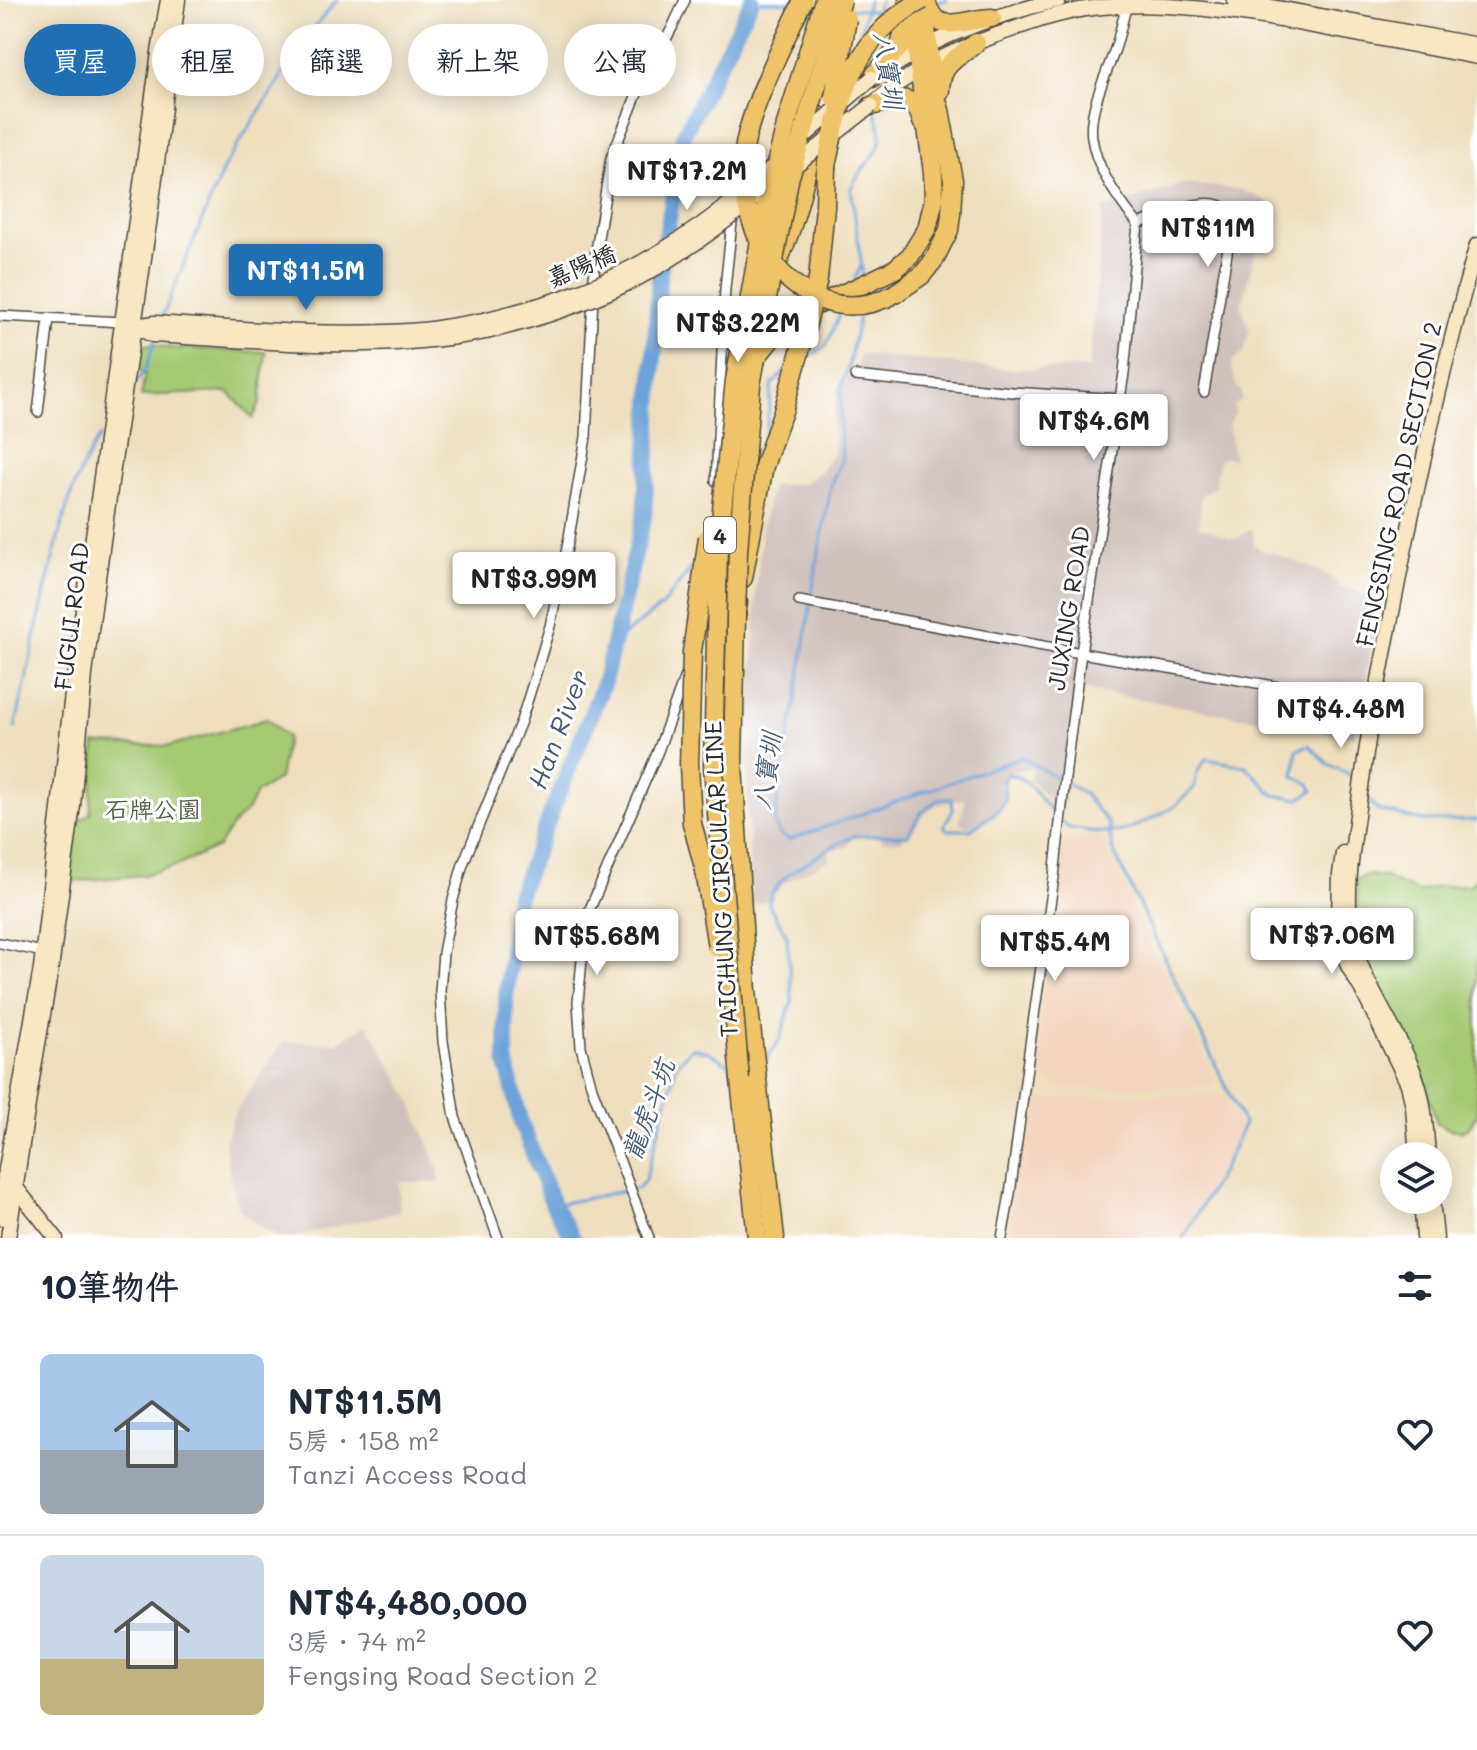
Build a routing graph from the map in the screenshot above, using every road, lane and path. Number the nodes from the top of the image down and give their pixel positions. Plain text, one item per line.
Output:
1 (168, 0) edge
2 (178, 0) edge
3 (685, 0) edge
4 (802, 0) edge
5 (824, 0) edge
6 (843, 0) edge
7 (852, 0) edge
8 (1059, 0) edge
9 (1234, 0) edge
10 (918, 2) edge
11 (1128, 2) edge
12 (992, 18) junction
13 (976, 43) junction
14 (1477, 45) edge
15 (924, 57) junction
16 (1477, 57) edge
17 (872, 78) junction
18 (871, 106) junction
19 (940, 110) junction
20 (926, 131) junction
21 (826, 167) junction
22 (1138, 224) junction
23 (1477, 245) edge
24 (0, 316) edge
25 (49, 319) junction
26 (129, 324) junction
27 (485, 326) junction
28 (855, 376) dead end
29 (1204, 392) dead end
30 (1121, 399) junction
31 (38, 412) dead end
32 (715, 473) junction
33 (799, 601) dead end
34 (736, 616) junction
35 (1081, 653) junction
36 (1374, 703) junction
37 (1358, 785) junction
38 (0, 943) edge
39 (43, 952) junction
40 (740, 1080) junction
41 (1416, 1142) edge
42 (1427, 1142) edge
43 (3, 1172) edge
44 (16, 1187) junction
45 (1422, 1214) edge
46 (1433, 1214) edge
47 (0, 1218) edge
48 (8, 1238) edge
49 (56, 1238) edge
50 (498, 1238) edge
51 (649, 1238) edge
52 (757, 1238) edge
53 (775, 1238) edge
54 (1002, 1238) edge
55 (1424, 1238) edge
56 (1436, 1238) edge

1 - 26 street, FUGUI ROAD
2 - 26 street, FUGUI ROAD
3 - 50 street
4 - 19 highway, bridge
4 - 51 street
5 - 40 highway, TAICHUNG CIRCULAR LINE / 4, bridge
6 - 32 highway
6 - 34 highway, TAICHUNG CIRCULAR LINE / 4, bridge
7 - 21 highway, bridge
8 - 12 street
9 - 14 street
10 - 12 highway
10 - 15 highway
10 - 17 highway
10 - 21 highway, bridge
11 - 13 street
11 - 16 street
11 - 22 street
12 - 15 street
13 - 15 street
13 - 19 highway
15 - 17 street, 嘉陽橋
15 - 18 street, 嘉陽橋
15 - 19 highway
15 - 20 highway
17 - 27 street, 嘉陽橋, bridge
18 - 20 highway
18 - 27 street, 嘉陽橋, bridge
20 - 32 highway, bridge
21 - 34 highway, bridge
22 - 29 street
22 - 30 street, JUXING ROAD
23 - 36 street, FENGSING ROAD SECTION 2
24 - 25 street
25 - 26 street
25 - 31 street
26 - 27 street
26 - 39 street, FUGUI ROAD
26 - 44 street, FUGUI ROAD
28 - 30 street
30 - 35 street, JUXING ROAD
32 - 40 highway, bridge
33 - 35 street
34 - 53 highway, TAICHUNG CIRCULAR LINE / 4
35 - 36 street
35 - 54 street, JUXING ROAD
36 - 37 street, FENGSING ROAD SECTION 2
37 - 41 street, FENGSING ROAD SECTION 2
37 - 42 street, FENGSING ROAD SECTION 2
38 - 39 street
39 - 43 street, FUGUI ROAD
40 - 52 highway, TAICHUNG CIRCULAR LINE / 4
43 - 44 street
43 - 47 street, FUGUI ROAD
44 - 48 street, FUGUI ROAD
44 - 49 street
45 - 55 street
46 - 56 street

